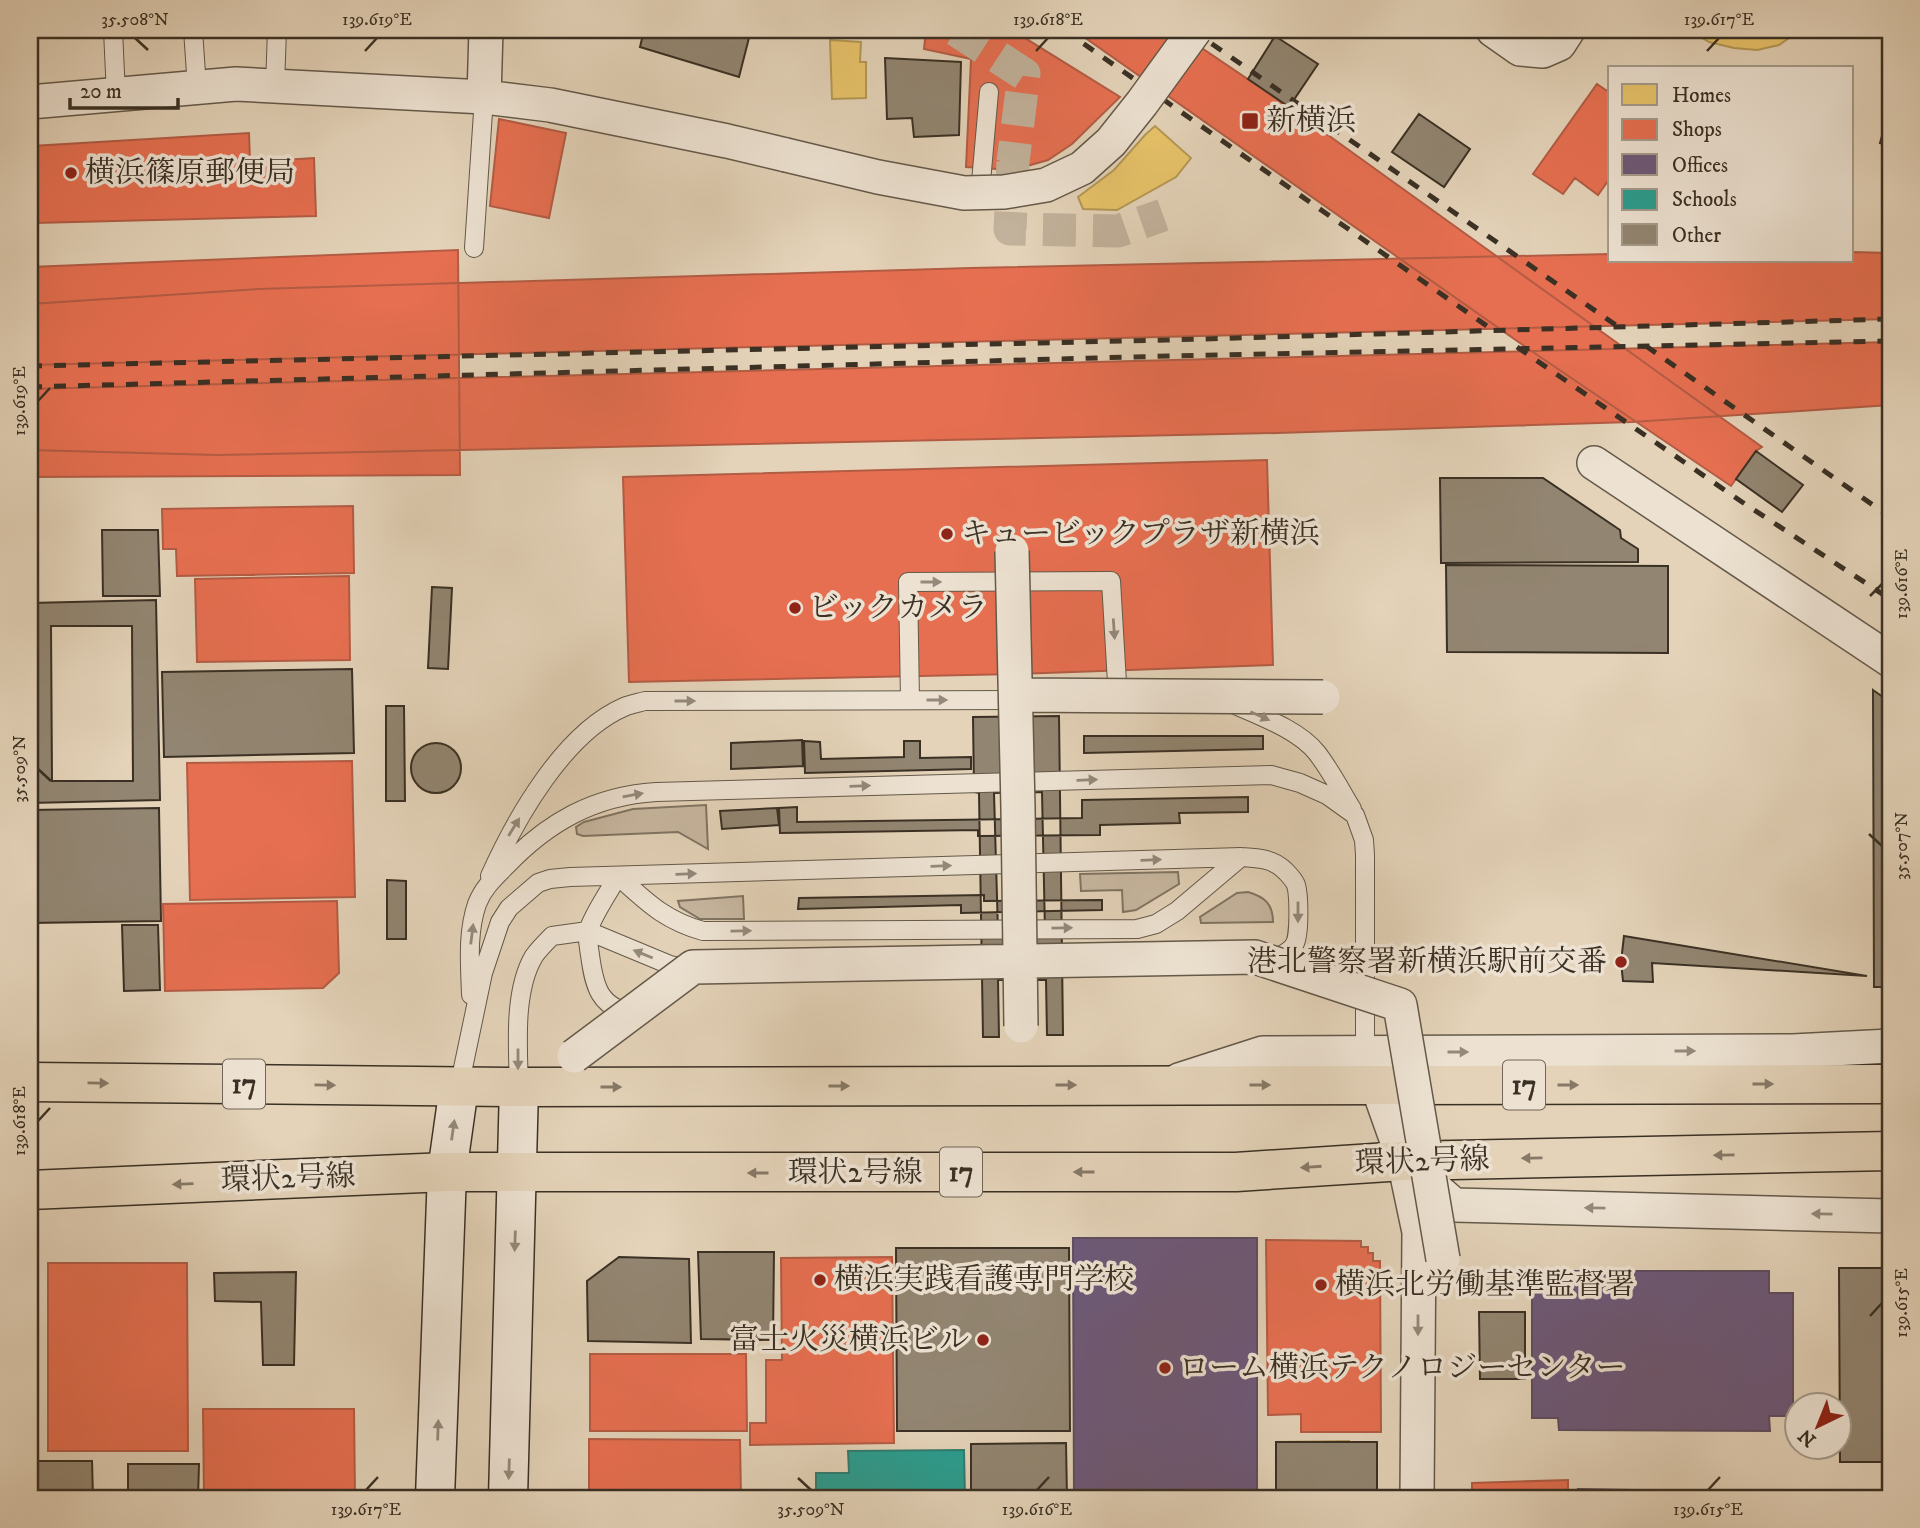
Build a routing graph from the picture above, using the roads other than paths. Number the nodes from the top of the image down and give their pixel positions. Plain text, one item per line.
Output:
1 (113, 30) edge
2 (192, 30) edge
3 (277, 30) edge
4 (486, 30) edge
5 (1195, 30) edge
6 (1493, 30) edge
7 (1568, 30) edge
8 (275, 86) junction
9 (197, 88) junction
10 (989, 92) dead end
11 (116, 95) junction
12 (485, 97) junction
13 (30, 102) edge
14 (980, 193) junction
15 (474, 248) dead end
16 (1594, 463) dead end
17 (1012, 551) dead end
18 (1890, 660) edge
19 (1016, 695) junction
20 (1323, 697) dead end
21 (910, 700) junction
22 (1118, 700) junction
23 (1355, 815) junction
24 (1241, 857) junction
25 (618, 876) junction
26 (484, 888) junction
27 (588, 931) junction
28 (1020, 961) junction
29 (708, 972) junction
30 (472, 1026) junction
31 (1021, 1026) dead end
32 (1890, 1046) edge
33 (574, 1056) dead end
34 (1371, 1069) junction
35 (30, 1082) edge
36 (1890, 1084) edge
37 (459, 1087) junction
38 (519, 1087) junction
39 (1890, 1151) edge
40 (1404, 1161) junction
41 (447, 1172) junction
42 (517, 1173) junction
43 (30, 1190) edge
44 (1890, 1216) edge
45 (1443, 1259) dead end
46 (435, 1498) edge
47 (508, 1498) edge
48 (1417, 1498) edge

1 - 11 lane
2 - 9 lane
3 - 8 lane
4 - 12 street
5 - 14 street, bridge
6 - 7 street
8 - 9 street
8 - 12 street
9 - 11 street
10 - 14 lane
11 - 13 street
12 - 14 street, bridge
12 - 15 lane
16 - 18 street
17 - 19 street, bridge
19 - 20 street, bridge
19 - 28 street, bridge
21 -> 22 lane
21 -> 22 lane
26 -> 21 lane
22 -> 23 lane
26 -> 23 lane
23 - 34 lane
25 -> 24 lane
25 -> 24 lane
24 -> 29 lane
25 - 27 lane
25 - 30 lane
30 -> 26 lane
29 -> 27 lane
27 - 29 lane
27 -> 38 lane
28 - 31 street, bridge
28 - 33 street, bridge
28 - 45 street, bridge
30 - 37 lane
34 -> 32 street
34 -> 36 main road, 17
38 -> 34 main road, 17
34 - 40 street
35 -> 37 main road, 17
37 - 38 main road, 17
41 -> 37 street
38 - 42 street
39 -> 40 main road, 環状2号線 / 17
40 -> 42 main road, 環状2号線 / 17
44 -> 40 street
40 -> 48 street
41 - 42 main road, 環状2号線 / 17
41 -> 43 main road, 環状2号線 / 17
46 -> 41 street
42 -> 47 street

